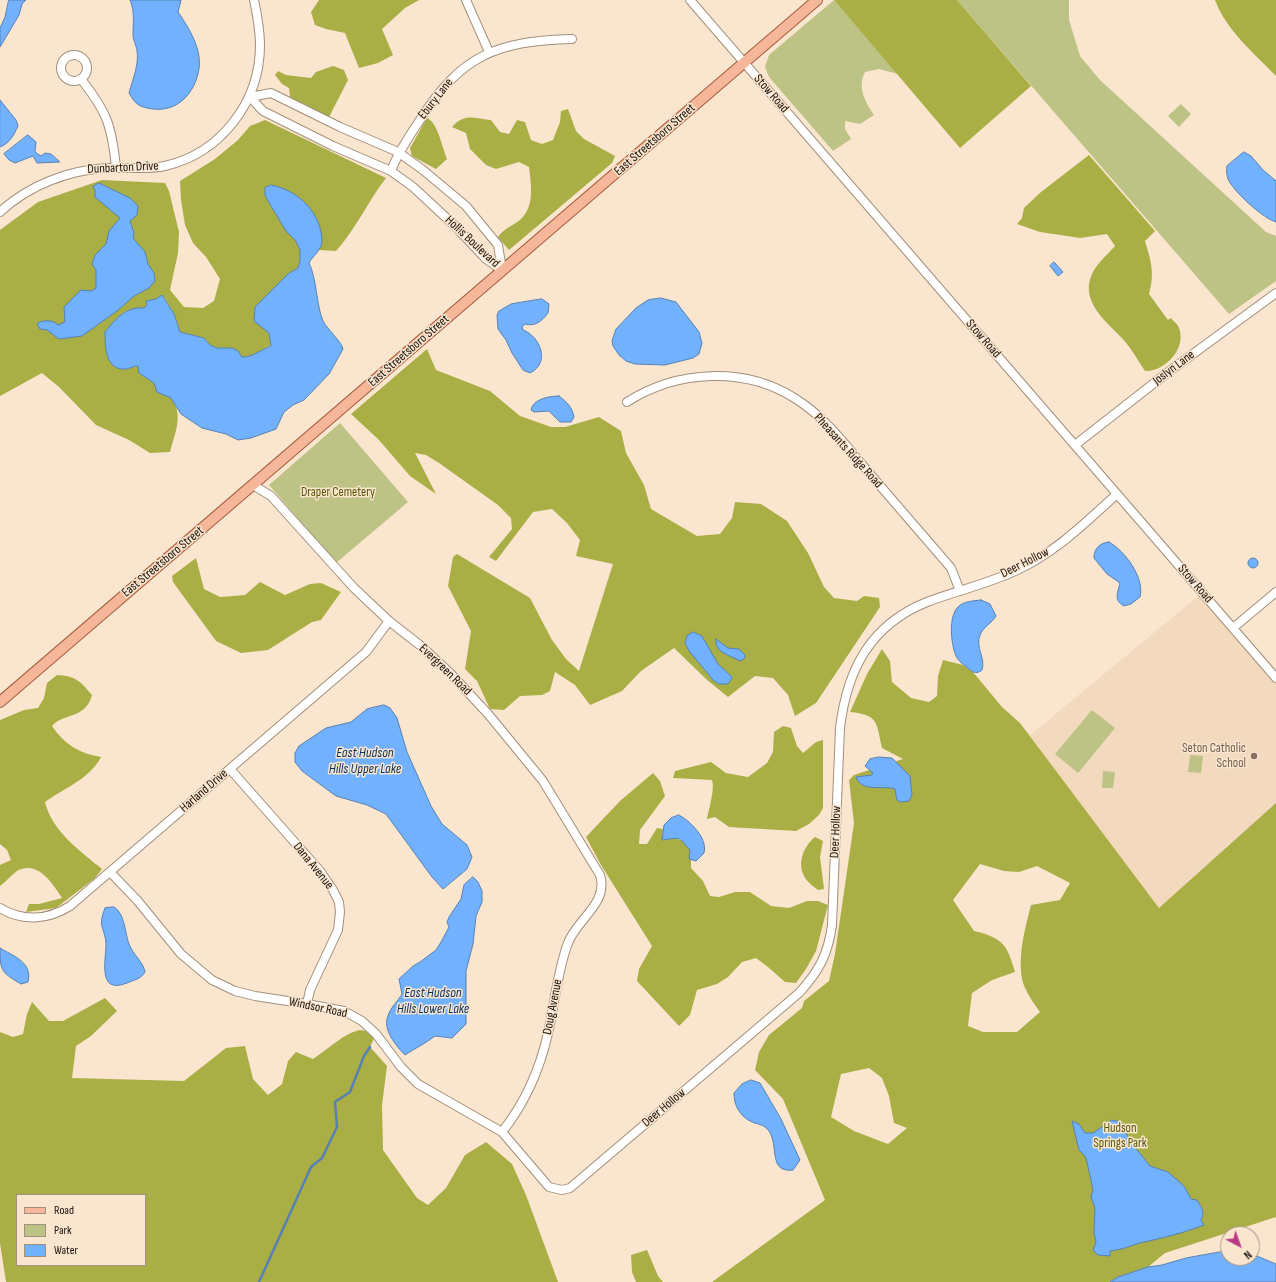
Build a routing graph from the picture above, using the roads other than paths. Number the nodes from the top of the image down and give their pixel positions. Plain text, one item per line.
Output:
1 (254, 0) edge
2 (466, 0) edge
3 (690, 0) edge
4 (817, 0) edge
5 (572, 39) dead end
6 (488, 52) junction
7 (744, 62) junction
8 (81, 79) dead end
9 (250, 97) junction
10 (398, 152) junction
11 (116, 168) junction
12 (391, 171) junction
13 (0, 212) edge
14 (502, 270) junction
15 (1276, 293) edge
16 (627, 402) dead end
17 (1074, 445) junction
18 (253, 485) junction
19 (1117, 494) junction
20 (960, 591) junction
21 (1276, 592) edge
22 (389, 621) junction
23 (1233, 628) junction
24 (1276, 678) edge
25 (0, 702) edge
26 (230, 769) junction
27 (110, 872) junction
28 (603, 883) joint
29 (0, 908) edge
30 (307, 1004) junction
31 (502, 1132) junction
32 (555, 1190) joint

1 - 9 street, Dunbarton Drive
2 - 6 street
3 - 7 street, Stow Road
4 - 7 main road, East Streetsboro Street
5 - 6 street, Ebury Lane
6 - 10 street, Ebury Lane
7 - 14 main road, East Streetsboro Street
7 - 17 street, Stow Road
8 - 11 street
9 - 10 street, Hollis Boulevard
9 - 11 street, Dunbarton Drive
9 - 12 street, Hollis Boulevard
10 - 12 street, Ebury Lane
10 - 14 street, Hollis Boulevard
11 - 13 street, Dunbarton Drive
12 - 14 street, Hollis Boulevard
14 - 18 main road, East Streetsboro Street
15 - 17 street, Joslyn Lane
16 - 20 street, Pheasants Ridge Road
17 - 19 street, Stow Road
18 - 22 street, Evergreen Road
18 - 25 main road, East Streetsboro Street
19 - 20 street, Deer Hollow
19 - 23 street, Stow Road
20 - 32 street, Deer Hollow
21 - 23 street
22 - 26 street, Harland Drive
22 - 28 street, Evergreen Road
23 - 24 street, Stow Road
26 - 27 street, Harland Drive
26 - 30 street, Dana Avenue
27 - 29 street, Harland Drive
27 - 30 street, Windsor Road
28 - 31 street, Doug Avenue
30 - 31 street, Windsor Road
31 - 32 street, Windsor Road

